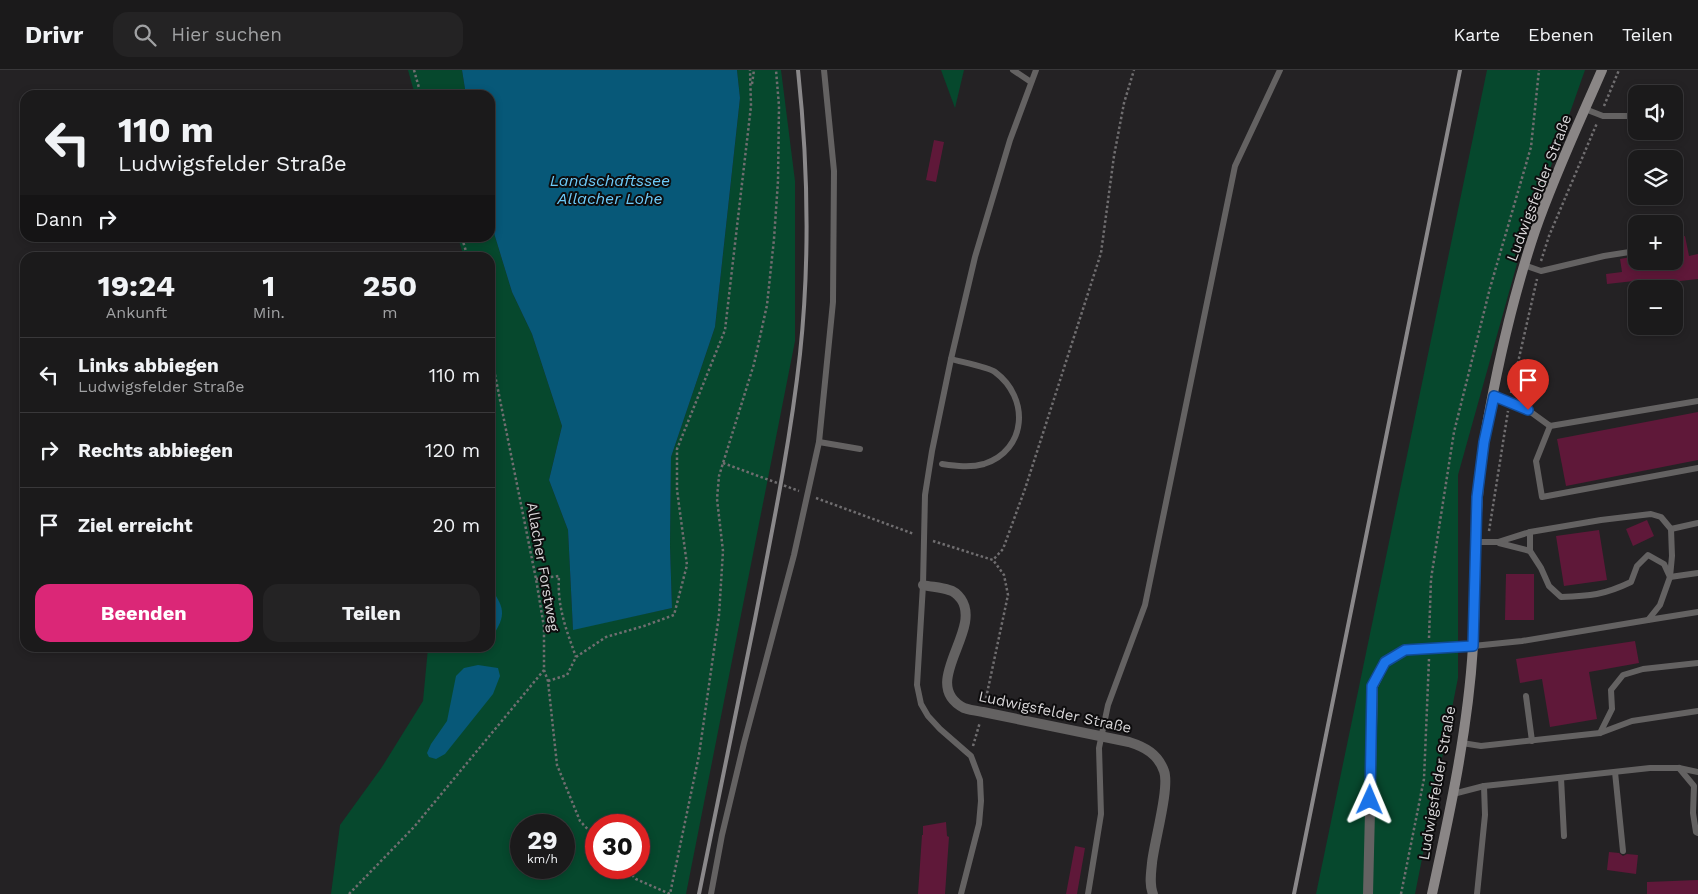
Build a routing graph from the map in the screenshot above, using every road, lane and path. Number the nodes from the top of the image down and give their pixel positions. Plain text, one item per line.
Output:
1 (414, 70) edge
2 (750, 70) edge
3 (754, 70) edge
4 (776, 70) edge
5 (824, 70) edge
6 (1013, 70) edge
7 (1036, 70) edge
8 (1134, 70) edge
9 (1280, 70) edge
10 (1539, 70) edge
11 (1602, 70) edge
12 (1619, 70) edge
13 (1031, 82) junction
14 (751, 88) junction
15 (420, 90) edge
16 (1586, 109) junction
17 (1600, 115) junction
18 (1628, 117) edge
19 (1628, 252) edge
20 (1524, 265) junction
21 (1538, 271) junction
22 (951, 359) junction
23 (495, 375) edge
24 (1494, 396) junction
25 (1698, 401) edge
26 (1510, 402) junction
27 (1550, 426) junction
28 (819, 442) junction
29 (860, 449) dead end
30 (723, 463) junction
31 (942, 464) dead end
32 (1698, 468) edge
33 (805, 494) dead end
34 (814, 497) dead end
35 (1698, 523) edge
36 (1671, 529) junction
37 (1530, 532) junction
38 (915, 534) dead end
39 (924, 538) dead end
40 (1475, 542) junction
41 (1498, 542) junction
42 (1488, 543) junction
43 (1530, 551) junction
44 (993, 560) junction
45 (1698, 573) edge
46 (1670, 577) junction
47 (536, 579) junction
48 (923, 585) junction
49 (1698, 612) edge
50 (1648, 620) junction
51 (1473, 646) junction
52 (1429, 649) junction
53 (576, 658) junction
54 (1698, 663) edge
55 (544, 670) junction
56 (548, 681) junction
57 (1526, 696) dead end
58 (983, 712) junction
59 (1698, 712) edge
60 (980, 723) dead end
61 (1600, 733) junction
62 (1532, 741) junction
63 (974, 742) dead end
64 (1462, 744) junction
65 (1679, 768) junction
66 (1614, 772) junction
67 (1698, 772) edge
68 (1561, 778) junction
69 (1484, 786) junction
70 (1453, 794) junction
71 (585, 826) edge
72 (1698, 833) edge
73 (1564, 836) dead end
74 (1623, 851) dead end
75 (638, 879) edge
76 (349, 894) edge
77 (670, 894) edge
78 (711, 894) edge
79 (961, 894) edge
80 (1088, 894) edge
81 (1153, 894) edge
82 (1368, 894) edge
83 (1401, 894) edge
84 (1432, 894) edge
85 (1477, 894) edge

1 - 15 path
2 - 14 path
3 - 14 path
4 - 30 path
5 - 28 lane
6 - 13 lane
7 - 13 lane
8 - 44 path
9 - 80 lane
10 - 52 path
11 - 16 street, Ludwigsfelder Straße
12 - 17 path
13 - 22 lane
14 - 53 path
16 - 17 lane
16 - 20 street, Ludwigsfelder Straße
17 - 18 lane
17 - 21 path
19 - 21 lane
20 - 21 lane
20 - 24 street, Ludwigsfelder Straße
21 - 26 path
22 - 31 lane
22 - 48 lane
23 - 47 path, Allacher Forstweg
24 - 26 lane
24 - 40 street, Ludwigsfelder Straße
25 - 27 lane
26 - 27 lane
26 - 42 path
27 - 32 lane
28 - 29 lane
28 - 78 lane
30 - 33 path
30 - 77 path
34 - 38 path
35 - 36 lane
36 - 37 lane
36 - 46 lane
37 - 41 lane
37 - 43 lane
39 - 44 path
40 - 42 lane
40 - 51 street, Ludwigsfelder Straße
41 - 42 lane
41 - 43 lane
43 - 46 lane
44 - 58 path
45 - 46 lane
46 - 50 lane
47 - 53 path
47 - 55 path, Allacher Forstweg
48 - 58 street, Ludwigsfelder Straße
48 - 79 lane
49 - 50 lane
50 - 51 lane
51 - 52 street
51 - 64 street, Ludwigsfelder Straße
52 - 82 street
52 - 83 path
53 - 56 path
54 - 61 lane
55 - 56 path, Allacher Forstweg
55 - 76 path
56 - 71 path, Allacher Forstweg
57 - 62 lane
58 - 81 street, Ludwigsfelder Straße
59 - 61 lane
60 - 63 path
61 - 62 lane
62 - 64 lane
64 - 70 street, Ludwigsfelder Straße
65 - 66 lane
65 - 67 lane
65 - 72 lane
66 - 68 lane
66 - 74 lane
68 - 69 lane
68 - 73 lane
69 - 70 lane
69 - 85 lane
70 - 84 street, Ludwigsfelder Straße
75 - 77 path

